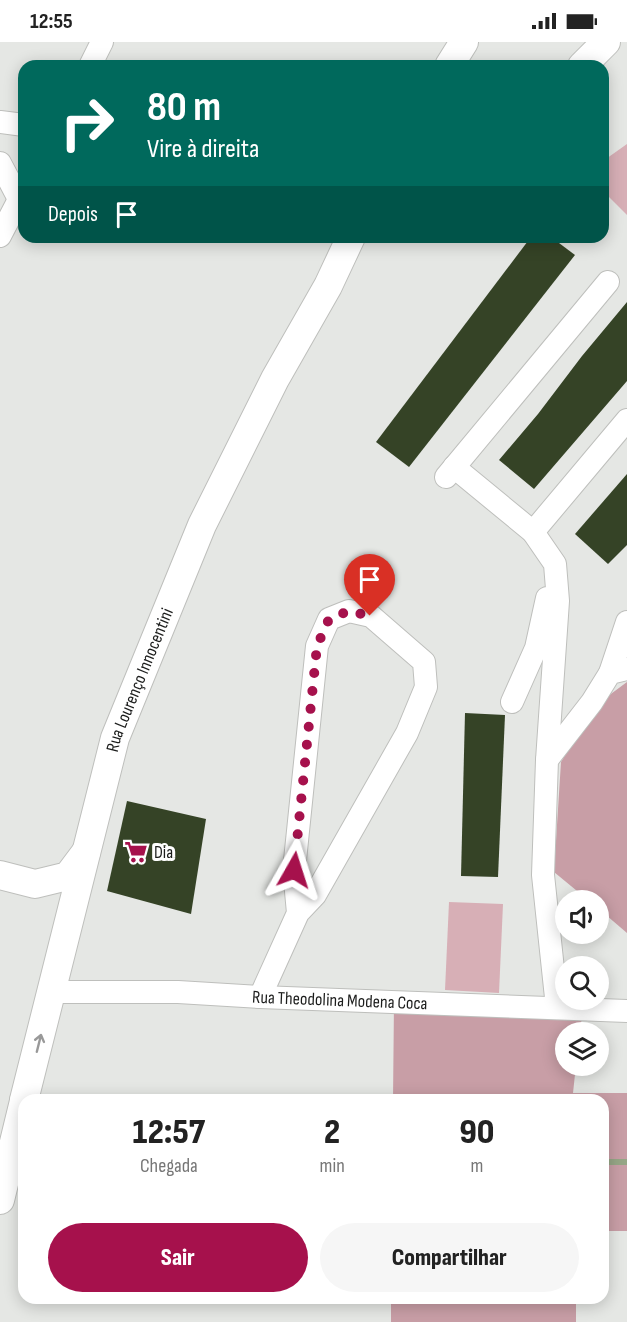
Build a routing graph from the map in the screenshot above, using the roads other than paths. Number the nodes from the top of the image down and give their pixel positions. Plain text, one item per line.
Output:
1 (102, 42) edge
2 (464, 42) edge
3 (606, 42) edge
4 (93, 60) edge
5 (453, 60) edge
6 (588, 60) edge
7 (0, 123) edge
8 (18, 124) edge
9 (0, 163) edge
10 (18, 190) edge
11 (18, 200) edge
12 (0, 236) edge
13 (348, 243) edge
14 (360, 243) edge
15 (608, 282) dead end
16 (328, 286) junction
17 (627, 420) edge
18 (533, 532) junction
19 (555, 564) junction
20 (627, 622) edge
21 (619, 671) edge
22 (512, 702) dead end
23 (547, 760) junction
24 (86, 852) junction
25 (0, 875) edge
26 (35, 884) junction
27 (298, 913) junction
28 (66, 932) junction
29 (555, 988) edge
30 (52, 992) junction
31 (260, 997) junction
32 (555, 1007) edge
33 (609, 1010) edge
34 (627, 1011) edge
35 (26, 1094) edge
36 (18, 1142) edge
37 (0, 1200) edge

1 - 4 street
2 - 5 main road
3 - 6 main road
7 - 8 street
9 - 10 street
11 - 12 street
13 - 16 main road, Rua Lourenço Innocentini
14 - 16 main road, Rua Lourenço Innocentini
15 - 18 street
16 - 24 main road, Rua Lourenço Innocentini
17 - 18 street
18 - 19 street
19 - 22 street
19 - 23 street
20 - 21 street
21 - 23 street
23 - 29 street
24 - 26 main road
24 - 28 main road, Rua Lourenço Innocentini
25 - 26 main road
26 - 28 main road
27 - 27 street
27 - 31 street
28 - 30 main road, Rua Lourenço Innocentini
30 - 31 street, Rua Theodolina Modena Coca
35 -> 30 main road, Rua Lourenço Innocentini
31 - 32 street, Rua Theodolina Modena Coca
33 - 34 street, Rua Theodolina Modena Coca
36 - 37 main road, Rua Lourenço Innocentini

